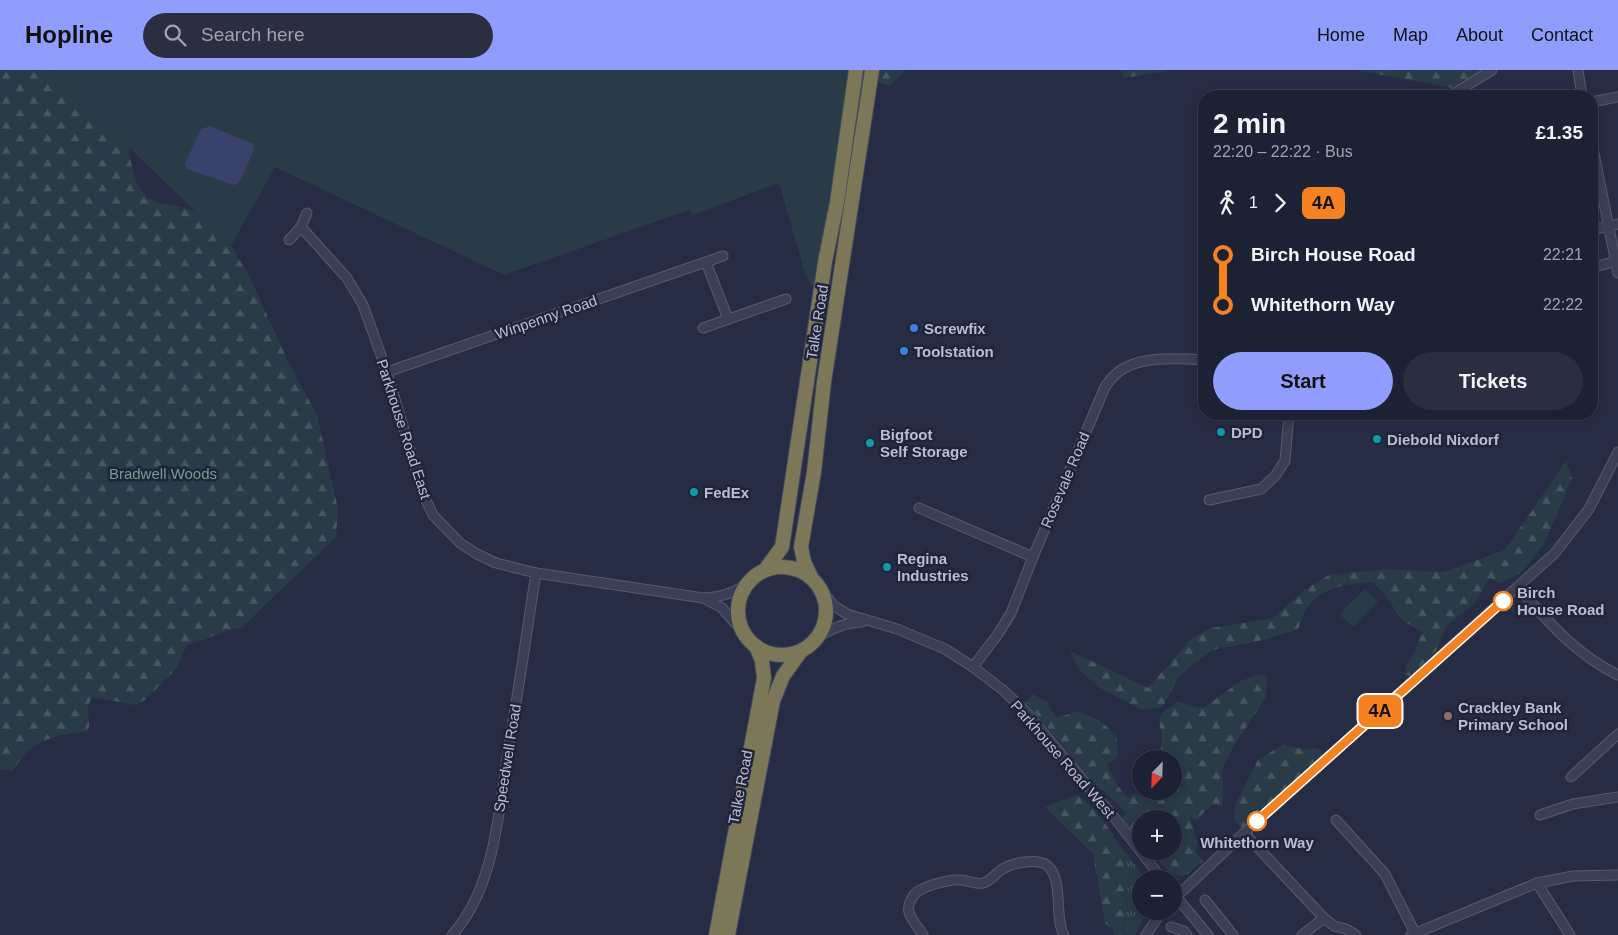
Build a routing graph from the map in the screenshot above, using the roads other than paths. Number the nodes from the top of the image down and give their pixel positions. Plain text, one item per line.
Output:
1 (856, 70) edge
2 (872, 70) edge
3 (1578, 70) edge
4 (1488, 72) edge
5 (1460, 90) edge
6 (1581, 90) edge
7 (1618, 96) edge
8 (1598, 100) edge
9 (1598, 164) edge
10 (307, 213) dead end
11 (1614, 225) edge
12 (301, 227) junction
13 (1598, 228) edge
14 (289, 240) dead end
15 (723, 256) dead end
16 (1616, 261) junction
17 (706, 262) junction
18 (1598, 266) edge
19 (1618, 273) edge
20 (786, 299) dead end
21 (728, 319) junction
22 (703, 328) dead end
23 (1198, 360) edge
24 (387, 372) junction
25 (1288, 420) edge
26 (1618, 452) edge
27 (1209, 500) dead end
28 (919, 508) dead end
29 (1033, 557) junction
30 (765, 570) junction
31 (536, 573) junction
32 (810, 577) junction
33 (750, 581) junction
34 (1518, 588) junction
35 (820, 589) junction
36 (703, 598) junction
37 (867, 621) junction
38 (744, 632) junction
39 (818, 637) junction
40 (756, 646) junction
41 (801, 651) junction
42 (973, 667) junction
43 (1618, 675) edge
44 (1618, 734) edge
45 (1571, 777) dead end
46 (1618, 797) edge
47 (1540, 815) dead end
48 (1336, 820) dead end
49 (1244, 833) junction
50 (1155, 870) edge
51 (1618, 875) edge
52 (1537, 883) junction
53 (1182, 889) edge
54 (1182, 905) edge
55 (1206, 905) dead end
56 (1324, 918) junction
57 (1156, 920) edge
58 (1171, 928) dead end
59 (1413, 934) edge
60 (452, 935) edge
61 (716, 935) edge
62 (728, 935) edge
63 (923, 935) edge
64 (1064, 935) edge
65 (1146, 935) edge
66 (1187, 935) edge
67 (1208, 935) edge
68 (1233, 935) edge
69 (1302, 935) edge
70 (1356, 935) edge
71 (1570, 935) edge

1 - 30 highway, Talke Road
2 - 32 highway, Talke Road
3 - 6 street
4 - 5 street
7 - 8 street
9 - 11 street
10 - 12 street
11 - 13 street
11 - 16 street
12 - 14 street
12 - 24 street, Parkhouse Road East
15 - 17 street, Winpenny Road
16 - 18 street
16 - 19 street
17 - 21 street
17 - 24 street, Winpenny Road
20 - 21 street
21 - 22 street
23 - 29 street, Rosevale Road
24 - 31 street, Parkhouse Road East
25 - 27 street
26 - 34 street
28 - 29 street
29 - 42 street, Rosevale Road
30 - 32 highway
30 - 33 highway
31 - 36 street, Parkhouse Road East
31 - 60 street, Speedwell Road
32 - 35 highway
33 - 36 street, Parkhouse Road East
33 - 38 highway
34 - 43 street
34 - 49 street
35 - 37 street, Parkhouse Road West
35 - 39 highway
36 - 38 street, Parkhouse Road East
37 - 39 street, Parkhouse Road West
37 - 42 street, Parkhouse Road West
38 - 40 highway
39 - 41 highway
40 - 41 highway
40 - 61 highway, Talke Road
41 - 62 highway, Talke Road
42 - 50 street, Parkhouse Road West
44 - 45 street
46 - 47 street
48 - 59 street
49 - 53 street
49 - 56 street
51 - 52 street
52 - 59 street
52 - 71 street
54 - 67 street
55 - 68 street
56 - 69 street
56 - 70 street
57 - 65 street
58 - 66 street
63 - 64 street

